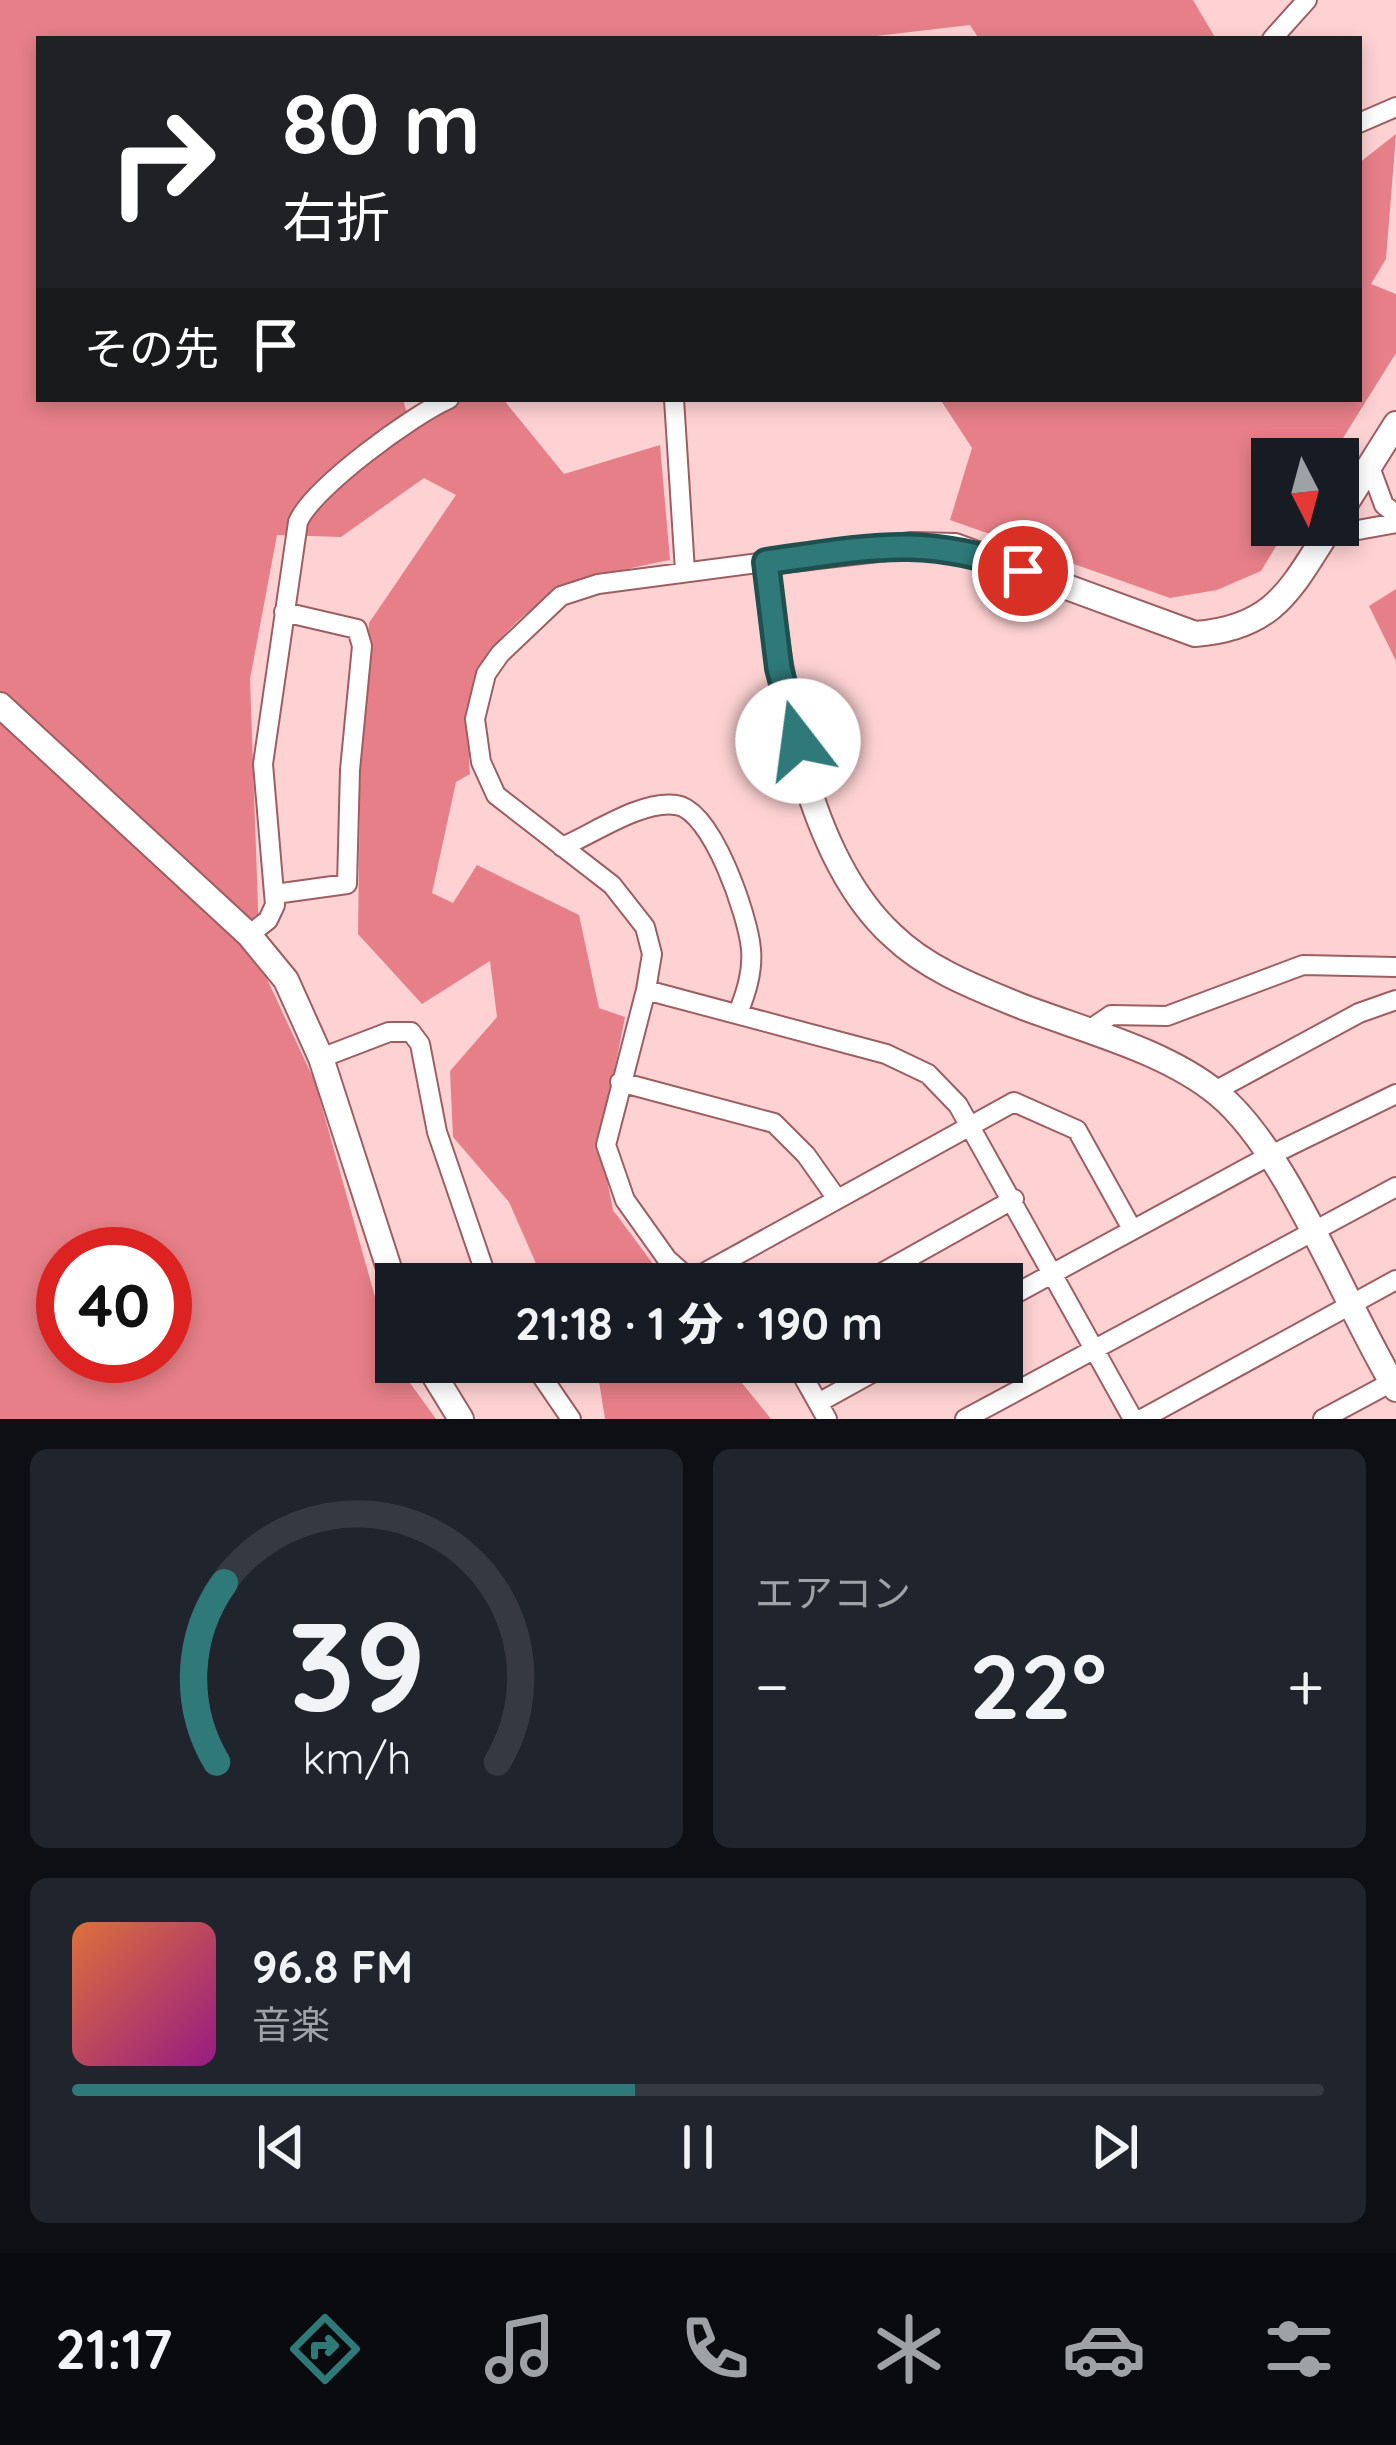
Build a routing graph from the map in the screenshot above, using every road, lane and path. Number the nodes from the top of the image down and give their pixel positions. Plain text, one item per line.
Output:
1 (1307, 0) edge
2 (1275, 36) edge
3 (1396, 107) edge
4 (1362, 122) edge
5 (444, 402) edge
6 (674, 402) edge
7 (1396, 424) edge
8 (1370, 467) junction
9 (1359, 484) edge
10 (1396, 514) edge
11 (1396, 524) edge
12 (1359, 525) edge
13 (1320, 546) edge
14 (766, 562) junction
15 (685, 572) junction
16 (284, 612) junction
17 (0, 705) edge
18 (562, 848) junction
19 (275, 894) junction
20 (249, 935) junction
21 (1396, 967) edge
22 (646, 990) junction
23 (1396, 1000) edge
24 (738, 1013) junction
25 (1086, 1032) junction
26 (321, 1058) junction
27 (620, 1082) junction
28 (1215, 1091) junction
29 (1396, 1094) edge
30 (970, 1126) junction
31 (1269, 1156) junction
32 (1396, 1187) edge
33 (835, 1196) junction
34 (1013, 1199) junction
35 (1132, 1229) junction
36 (1310, 1231) junction
37 (388, 1263) edge
38 (482, 1263) edge
39 (672, 1263) edge
40 (725, 1263) edge
41 (899, 1263) edge
42 (1053, 1273) junction
43 (1396, 1280) edge
44 (1023, 1289) edge
45 (1350, 1304) junction
46 (1093, 1349) junction
47 (439, 1383) edge
48 (546, 1383) edge
49 (807, 1383) edge
50 (862, 1383) edge
51 (1394, 1385) edge
52 (823, 1411) edge
53 (461, 1419) edge
54 (571, 1419) edge
55 (965, 1419) edge
56 (1133, 1419) edge
57 (1142, 1419) edge
58 (1322, 1419) edge

1 - 2 street
3 - 4 street
5 - 16 street
6 - 15 street
7 - 8 street
8 - 9 street
8 - 10 street
11 - 12 street
13 - 14 street
14 - 15 street
14 - 25 street
15 - 18 street
16 - 19 street
16 - 19 street
17 - 20 street
18 - 22 street
18 - 24 street
19 - 20 street
20 - 26 street
21 - 25 street
22 - 24 street
22 - 27 street
23 - 28 street
24 - 30 street
25 - 28 street
26 - 37 street
26 - 38 street
27 - 33 street
27 - 39 street
28 - 31 street
29 - 31 street
30 - 33 street
30 - 34 street
30 - 35 street
31 - 35 street
31 - 36 street
32 - 36 street
33 - 40 street
34 - 41 street
34 - 42 street
35 - 42 street
36 - 45 street
36 - 46 street
42 - 44 street
42 - 46 street
43 - 45 street
45 - 51 street
45 - 57 street
46 - 55 street
46 - 56 street
47 - 53 street
48 - 54 street
49 - 52 street
50 - 52 street
51 - 58 street

